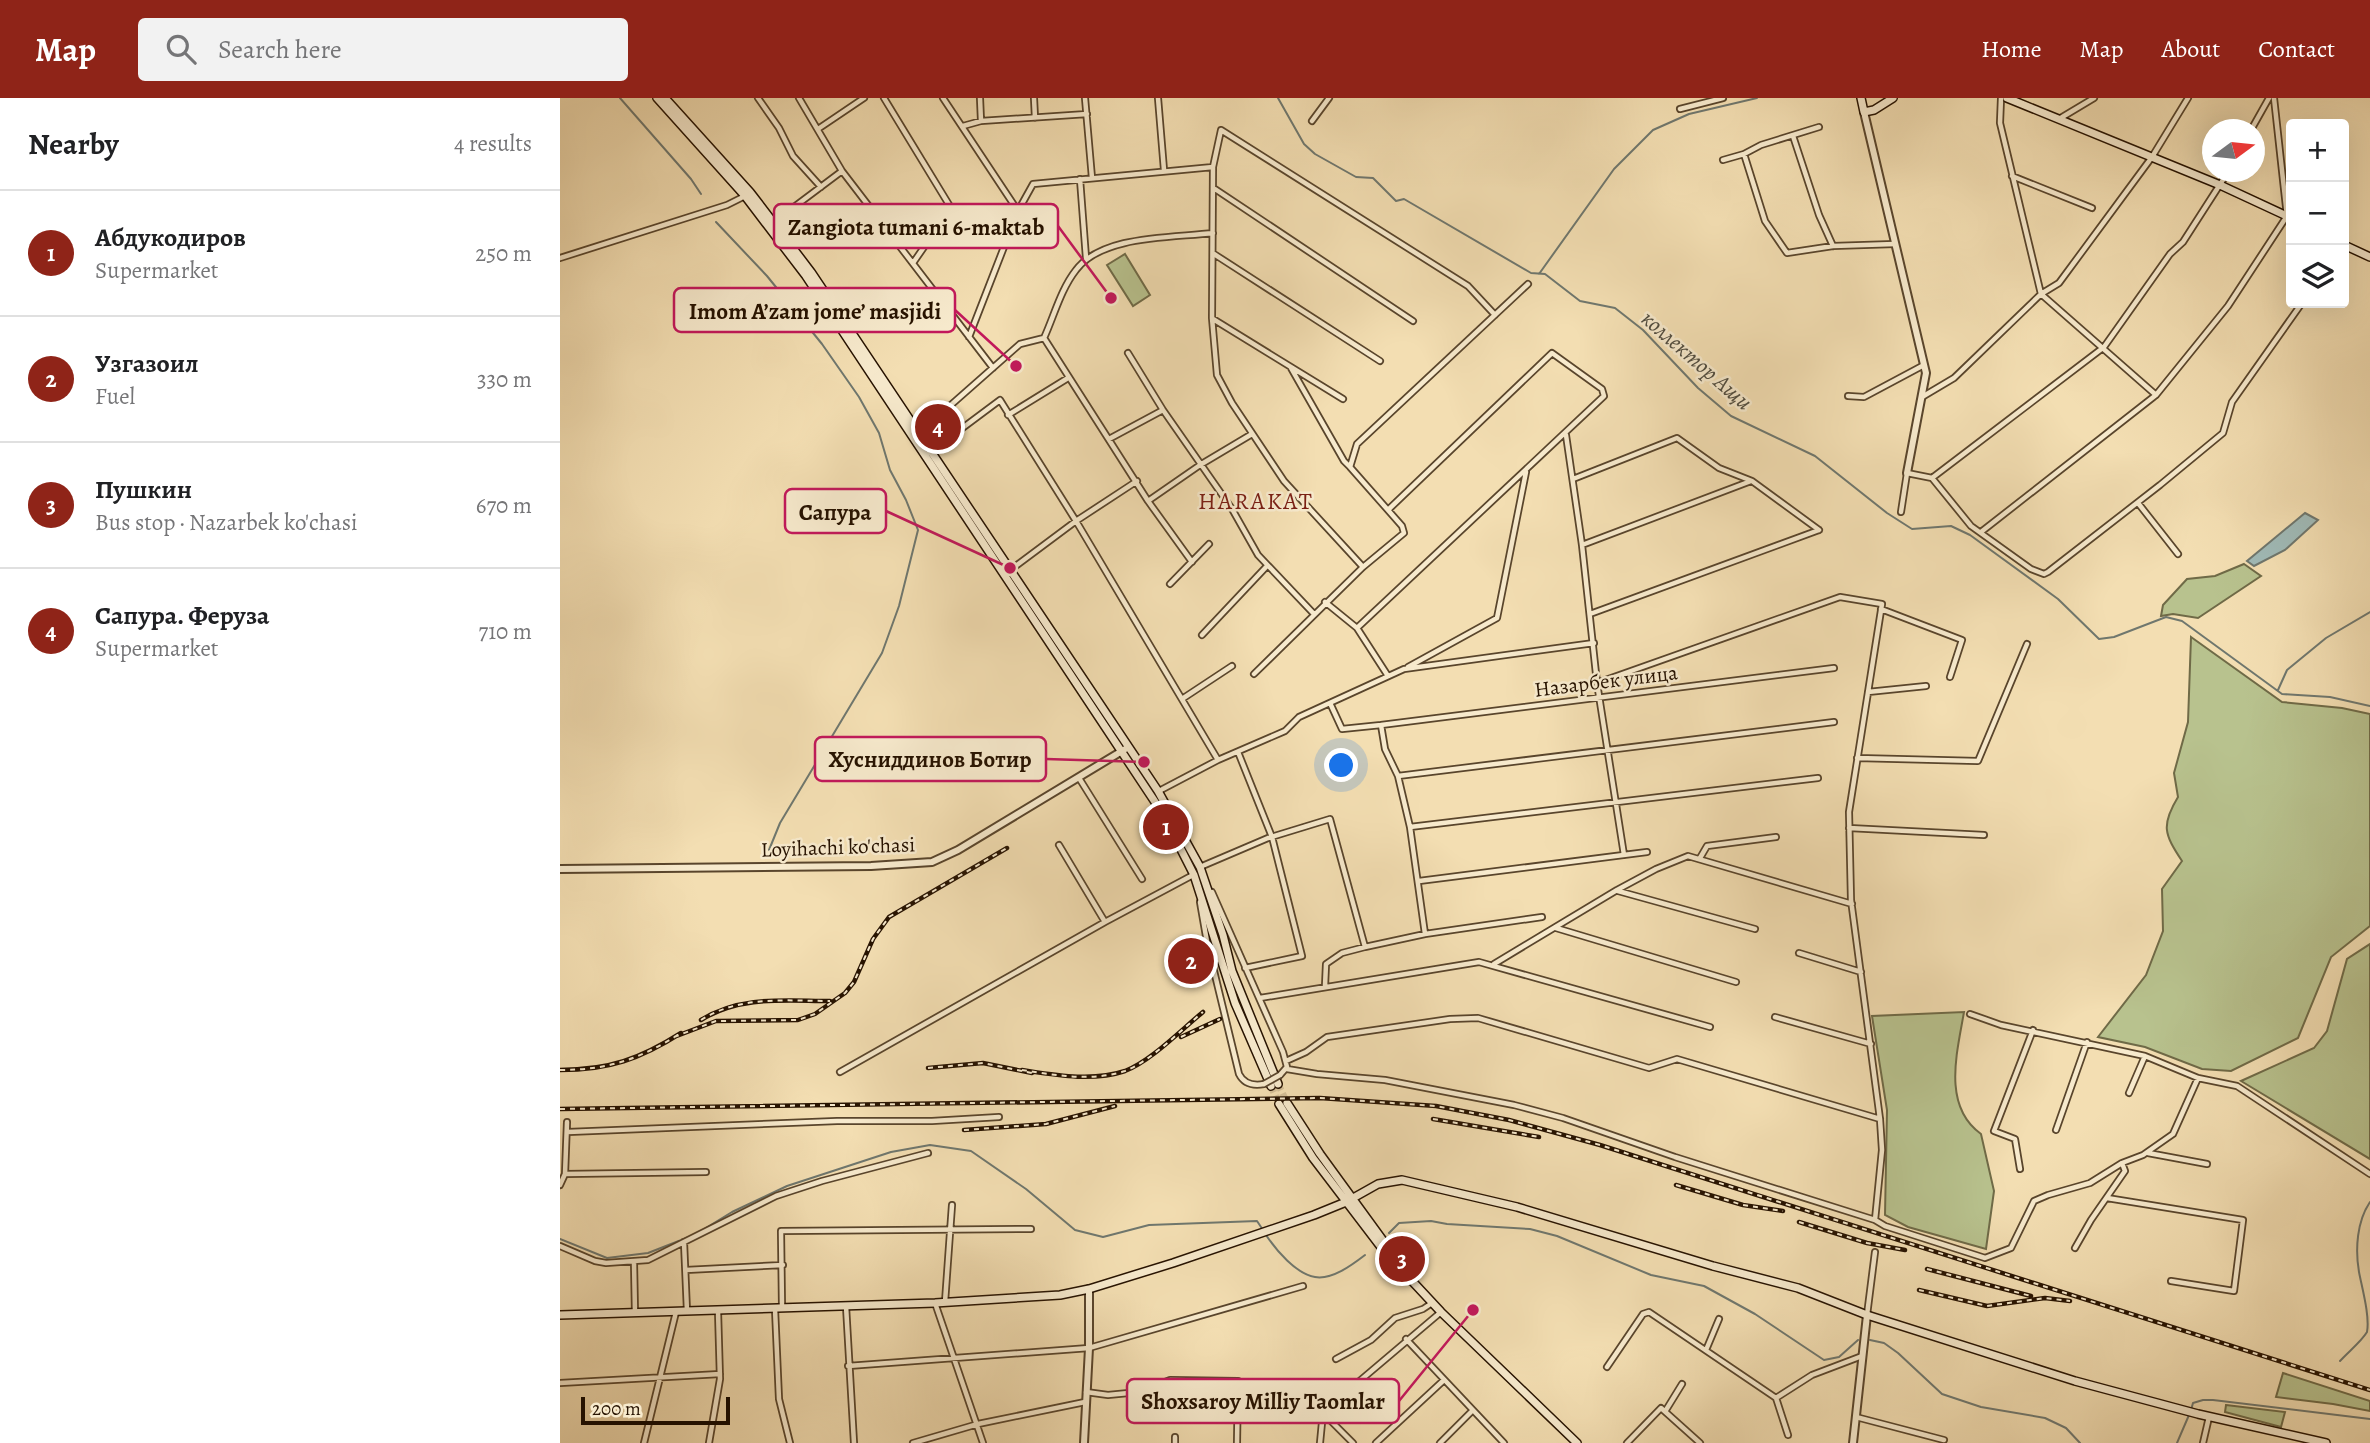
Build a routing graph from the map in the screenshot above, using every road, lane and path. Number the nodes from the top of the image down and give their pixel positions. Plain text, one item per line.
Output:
1 (657, 98) edge
2 (665, 98) edge
3 (758, 98) edge
4 (799, 98) edge
5 (864, 98) edge
6 (884, 98) edge
7 (943, 98) edge
8 (980, 98) edge
9 (1034, 98) edge
10 (1085, 98) edge
11 (1158, 98) edge
12 (1329, 98) edge
13 (1694, 98) edge
14 (1723, 98) edge
15 (1861, 98) edge
16 (1893, 98) edge
17 (2001, 98) edge
18 (2007, 98) edge
19 (2094, 98) edge
20 (2188, 98) edge
21 (2272, 98) edge
22 (1700, 103) junction
23 (1680, 109) dead end
24 (1864, 113) junction
25 (1087, 114) junction
26 (1035, 118) junction
27 (2059, 119) junction
28 (2258, 119) edge
29 (981, 121) junction
30 (1312, 121) dead end
31 (962, 127) junction
32 (1819, 127) dead end
33 (818, 129) junction
34 (1793, 136) junction
35 (1744, 154) junction
36 (2152, 157) junction
37 (1723, 160) dead end
38 (1213, 167) junction
39 (1164, 170) junction
40 (842, 171) junction
41 (2011, 176) junction
42 (1092, 178) junction
43 (1080, 179) junction
44 (2222, 182) edge
45 (2220, 185) junction
46 (821, 187) junction
47 (1214, 189) junction
48 (745, 196) junction
49 (2286, 196) edge
50 (2092, 208) dead end
51 (1018, 211) junction
52 (2286, 216) edge
53 (2286, 221) edge
54 (774, 222) junction
55 (1213, 233) junction
56 (1895, 244) junction
57 (1833, 246) junction
58 (2349, 247) edge
59 (1213, 254) junction
60 (2370, 257) edge
61 (560, 258) edge
62 (1086, 258) junction
63 (913, 263) junction
64 (1528, 284) dead end
65 (2041, 294) junction
66 (2298, 308) edge
67 (1495, 315) junction
68 (1212, 318) junction
69 (1413, 321) dead end
70 (969, 337) junction
71 (1044, 338) junction
72 (2104, 347) junction
73 (1128, 353) dead end
74 (1380, 361) dead end
75 (1924, 365) junction
76 (993, 368) junction
77 (1291, 368) junction
78 (1068, 378) junction
79 (2156, 395) junction
80 (1848, 396) dead end
81 (1922, 397) junction
82 (1343, 399) dead end
83 (1163, 410) junction
84 (1008, 415) junction
85 (1252, 434) junction
86 (1566, 434) junction
87 (917, 435) junction
88 (1109, 439) junction
89 (928, 453) junction
90 (1200, 465) junction
91 (1350, 467) junction
92 (1526, 471) junction
93 (1907, 473) junction
94 (1932, 478) junction
95 (1573, 479) junction
96 (1137, 481) junction
97 (1752, 481) junction
98 (1148, 500) junction
99 (2138, 503) junction
100 (1388, 510) junction
101 (1901, 512) dead end
102 (1076, 521) junction
103 (1981, 532) junction
104 (1209, 544) dead end
105 (1582, 545) junction
106 (2178, 554) dead end
107 (1192, 562) junction
108 (1267, 566) junction
109 (1363, 567) junction
110 (1009, 571) junction
111 (1170, 584) dead end
112 (1325, 602) junction
113 (1881, 609) junction
114 (1314, 614) junction
115 (1590, 614) junction
116 (1357, 628) junction
117 (1202, 635) dead end
118 (1594, 643) junction
119 (2028, 644) dead end
120 (1232, 666) dead end
121 (1835, 668) dead end
122 (1404, 669) junction
123 (1254, 674) dead end
124 (1388, 676) junction
125 (1950, 677) dead end
126 (1597, 683) junction
127 (1926, 686) dead end
128 (1868, 692) junction
129 (1601, 697) junction
130 (1182, 699) junction
131 (1330, 703) junction
132 (1833, 722) dead end
133 (1381, 725) junction
134 (1125, 750) junction
135 (1609, 750) junction
136 (1238, 752) junction
137 (1857, 758) junction
138 (1219, 760) junction
139 (1398, 776) junction
140 (1079, 778) junction
141 (1818, 778) dead end
142 (1158, 792) junction
143 (1616, 803) junction
144 (1410, 827) junction
145 (1849, 828) junction
146 (1984, 835) dead end
147 (1272, 837) junction
148 (1776, 837) dead end
149 (1059, 845) dead end
150 (1647, 852) dead end
151 (1624, 855) junction
152 (1700, 859) junction
153 (1200, 867) junction
154 (560, 869) edge
155 (1194, 875) junction
156 (1142, 879) dead end
157 (1419, 881) junction
158 (1202, 883) junction
159 (1617, 890) junction
160 (1852, 904) junction
161 (1542, 917) dead end
162 (1105, 922) junction
163 (1556, 928) junction
164 (1755, 929) dead end
165 (1425, 934) junction
166 (1364, 947) junction
167 (1799, 953) dead end
168 (1493, 965) junction
169 (1245, 968) junction
170 (1861, 972) junction
171 (1736, 982) dead end
172 (1325, 986) junction
173 (1260, 998) junction
174 (1970, 1014) dead end
175 (1775, 1017) dead end
176 (1710, 1027) dead end
177 (2033, 1030) junction
178 (2087, 1042) junction
179 (1871, 1044) junction
180 (2145, 1056) junction
181 (1286, 1061) junction
182 (1287, 1069) junction
183 (840, 1072) dead end
184 (2199, 1078) junction
185 (1273, 1082) junction
186 (2129, 1093) dead end
187 (1283, 1103) tunnel mouth
188 (999, 1117) dead end
189 (1880, 1119) junction
190 (568, 1122) dead end
191 (2056, 1130) dead end
192 (568, 1132) junction
193 (2147, 1152) junction
194 (928, 1153) dead end
195 (2122, 1163) junction
196 (2207, 1164) dead end
197 (2020, 1169) dead end
198 (706, 1171) dead end
199 (565, 1174) junction
200 (2370, 1174) edge
201 (560, 1185) edge
202 (2107, 1198) junction
203 (1349, 1200) junction
204 (952, 1205) dead end
205 (1875, 1220) junction
206 (950, 1229) junction
207 (1031, 1229) dead end
208 (684, 1242) junction
209 (560, 1246) edge
210 (2075, 1248) dead end
211 (1875, 1252) dead end
212 (634, 1262) junction
213 (783, 1265) junction
214 (686, 1270) junction
215 (2171, 1281) dead end
216 (1303, 1286) dead end
217 (1089, 1289) junction
218 (935, 1303) junction
219 (945, 1303) junction
220 (1432, 1303) junction
221 (846, 1306) junction
222 (778, 1309) junction
223 (687, 1311) junction
224 (718, 1311) junction
225 (676, 1312) junction
226 (1441, 1312) junction
227 (635, 1313) junction
228 (560, 1315) edge
229 (1867, 1315) junction
230 (1719, 1319) dead end
231 (1406, 1339) junction
232 (1089, 1348) junction
233 (1706, 1350) junction
234 (1863, 1355) junction
235 (953, 1358) junction
236 (1336, 1359) dead end
237 (848, 1366) junction
238 (1607, 1367) dead end
239 (720, 1374) junction
240 (660, 1378) junction
241 (1444, 1380) junction
242 (560, 1382) edge
243 (1682, 1384) dead end
244 (1085, 1392) junction
245 (1776, 1398) junction
246 (1085, 1402) junction
247 (1473, 1410) junction
248 (1666, 1410) junction
249 (1323, 1412) junction
250 (1856, 1417) junction
251 (2209, 1417) junction
252 (978, 1424) junction
253 (1788, 1435) dead end
254 (1944, 1440) dead end
255 (1572, 1441) edge
256 (644, 1443) edge
257 (709, 1443) edge
258 (790, 1443) edge
259 (854, 1443) edge
260 (913, 1443) edge
261 (983, 1443) edge
262 (1084, 1443) edge
263 (1237, 1443) edge
264 (1320, 1443) edge
265 (1353, 1443) edge
266 (1376, 1443) edge
267 (1440, 1443) edge
268 (1504, 1443) edge
269 (1627, 1443) edge
270 (1700, 1443) edge
271 (1853, 1443) edge
272 (2203, 1443) edge
273 (2326, 1443) edge

1 - 48 main road
2 - 54 main road
3 - 46 street
4 - 33 street
5 - 33 street
6 - 63 street
7 - 31 street
8 - 29 street
9 - 26 street
10 - 25 street
11 - 39 street
12 - 30 street
13 - 22 street
14 - 22 street
15 - 24 main road
16 - 24 main road
17 - 41 street
18 - 27 main road
19 - 27 street
20 - 36 street
21 - 28 street
21 - 49 street
22 - 23 street
24 - 56 street
25 - 26 street
25 - 42 street
26 - 29 street
27 - 36 main road
29 - 31 street
31 - 51 street
32 - 34 street
33 - 40 street
34 - 35 street
34 - 57 street
35 - 37 street
35 - 57 street
36 - 45 main road
36 - 65 street
38 - 39 street
38 - 47 street
38 - 67 street
39 - 42 street
40 - 46 street
40 - 63 street
41 - 50 street
41 - 65 street
42 - 43 street
43 - 51 street
43 - 62 street
44 - 45 street
45 - 52 main road
45 - 72 street
46 - 54 street
47 - 55 street
47 - 69 street
48 - 61 street
48 - 87 main road
51 - 70 street
53 - 79 street
54 - 87 main road
55 - 59 street
55 - 62 street
56 - 57 street
56 - 75 street
58 - 60 main road
59 - 68 street
59 - 74 street
62 - 71 street
63 - 70 street
64 - 67 street
65 - 72 street
65 - 81 street
66 - 99 street
67 - 91 street
68 - 77 street
68 - 85 street
70 - 76 street
71 - 76 street
71 - 78 street
72 - 79 street
72 - 94 street
73 - 83 street
75 - 80 street
75 - 81 street
76 - 87 street
77 - 82 street
77 - 91 street
78 - 84 street
78 - 88 street
79 - 103 street
81 - 93 street
83 - 88 street
83 - 90 street
84 - 89 street
84 - 102 street
85 - 90 street
85 - 109 street
86 - 92 street
86 - 95 street
86 - 100 street
87 - 89 main road
88 - 96 street
89 - 110 main road
89 - 134 main road
90 - 98 street
90 - 108 street
91 - 100 street
92 - 116 street
92 - 122 street
93 - 94 street
93 - 101 street
94 - 103 street
95 - 97 street
95 - 105 street
96 - 98 street
96 - 102 street
97 - 105 street
97 - 115 street
98 - 107 street
99 - 103 street
99 - 106 street
100 - 109 street
102 - 110 street
102 - 130 street
104 - 107 street
105 - 115 street
107 - 111 street
108 - 114 street
108 - 117 street
109 - 112 street
110 - 134 main road
112 - 114 street
112 - 116 street
113 - 125 street
113 - 126 street
113 - 128 street
114 - 123 street
115 - 118 street
116 - 124 street
118 - 122 street
118 - 126 street
119 - 137 street
120 - 130 street
121 - 129 street, Назарбек улица
122 - 124 street
124 - 131 street
126 - 129 street
127 - 128 street
128 - 137 street
129 - 133 street, Назарбек улица
129 - 135 street
130 - 138 street
131 - 133 street, Назарбек улица
131 - 136 street
132 - 135 street
133 - 139 street
134 - 140 street, Loyihachi ko'chasi
134 - 142 main road
134 - 155 main road
135 - 139 street
135 - 143 street
136 - 138 street
136 - 147 street
137 - 145 street
138 - 142 street
139 - 144 street
140 - 154 street, Loyihachi ko'chasi
140 - 156 street
141 - 143 street
142 - 153 main road
143 - 144 street
143 - 151 street
144 - 157 street
145 - 146 street
145 - 160 street
147 - 153 street
147 - 166 street
147 - 169 street
148 - 152 street
149 - 162 street
150 - 151 street
151 - 157 street
152 - 159 street
152 - 160 street
153 - 158 main road
155 - 158 main road
155 - 162 street
157 - 165 street
158 - 169 street
158 - 185 main road
158 - 185 street
159 - 163 street
159 - 164 street
160 - 170 street
161 - 165 street
162 - 183 street
163 - 168 street
163 - 171 street
165 - 166 street
166 - 172 street
167 - 170 street
168 - 172 street
168 - 176 street
169 - 173 street
170 - 179 street
172 - 173 street
173 - 181 street
174 - 177 street
175 - 179 street
177 - 178 street
177 - 197 street
178 - 180 street
178 - 191 street
179 - 189 street
180 - 184 street
180 - 186 street
181 - 182 street
181 - 189 street
182 - 185 street
182 - 205 street
184 - 193 street
184 - 200 street
187 - 203 main road
188 - 192 street
189 - 205 street
190 - 192 street
192 - 199 street
193 - 195 street
193 - 196 street
194 - 208 street
195 - 202 street
195 - 205 street
198 - 199 street
199 - 201 street
202 - 210 street
202 - 215 street
203 - 217 main road
203 - 220 main road
203 - 229 main road
204 - 206 street
206 - 207 street
206 - 213 street
206 - 219 street
208 - 212 street
208 - 214 street
209 - 212 street
211 - 229 street
212 - 227 street
213 - 214 street
213 - 222 street
214 - 223 street
216 - 232 street
217 - 219 main road
217 - 232 street
218 - 219 main road
218 - 221 main road
218 - 235 street
220 - 226 main road
220 - 236 street
221 - 222 main road
221 - 237 street
222 - 224 main road
222 - 258 street
223 - 224 main road
223 - 225 main road
224 - 239 street
225 - 227 main road
225 - 240 street
226 - 231 street
226 - 255 main road
227 - 228 main road
229 - 234 street
229 - 251 main road
230 - 233 street
231 - 241 street
231 - 249 street
232 - 235 street
232 - 244 street
233 - 238 street
233 - 245 street
234 - 245 street
234 - 250 street
235 - 237 street
235 - 252 street
237 - 259 street
239 - 240 street
239 - 257 street
240 - 242 street
240 - 256 street
241 - 247 street
241 - 266 street
243 - 248 street
244 - 246 street
244 - 263 street
245 - 253 street
246 - 252 street
246 - 262 street
247 - 267 street
247 - 268 street
248 - 269 street
248 - 270 street
249 - 264 street
249 - 265 street
250 - 254 street
250 - 271 street
251 - 272 street
251 - 273 main road
252 - 260 street
252 - 261 street

